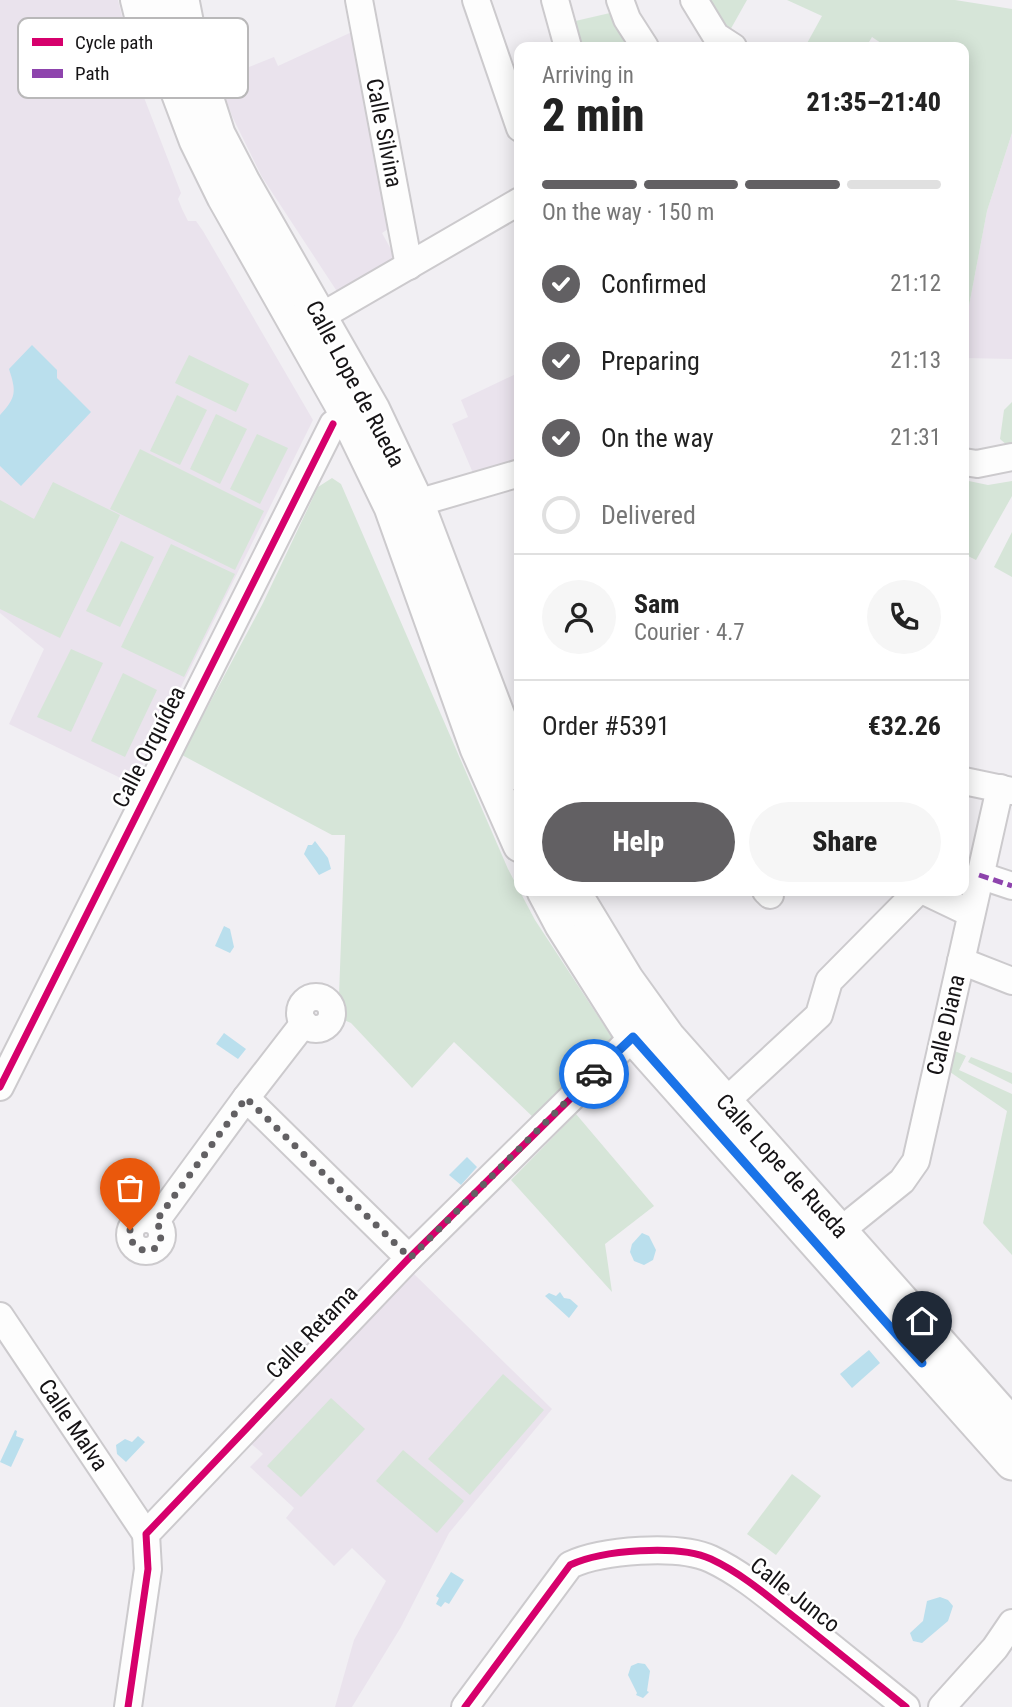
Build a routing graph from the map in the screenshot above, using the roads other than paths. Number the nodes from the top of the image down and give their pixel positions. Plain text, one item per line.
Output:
1 (134, 0) edge
2 (156, 0) edge
3 (181, 0) edge
4 (359, 0) edge
5 (476, 0) edge
6 (555, 0) edge
7 (620, 0) edge
8 (694, 0) edge
9 (139, 18) edge
10 (159, 18) edge
11 (185, 18) edge
12 (567, 42) edge
13 (642, 42) edge
14 (725, 42) edge
15 (162, 98) edge
16 (180, 98) edge
17 (206, 98) edge
18 (514, 111) edge
19 (514, 205) edge
20 (410, 266) junction
21 (320, 317) junction
22 (345, 360) junction
23 (337, 413) junction
24 (1012, 457) edge
25 (969, 463) edge
26 (514, 474) edge
27 (417, 503) junction
28 (514, 758) edge
29 (969, 782) edge
30 (1006, 790) edge
31 (514, 831) edge
32 (979, 875) junction
33 (1012, 886) edge
34 (547, 896) edge
35 (576, 896) edge
36 (913, 896) edge
37 (934, 896) edge
38 (970, 913) junction
39 (961, 961) junction
40 (1012, 981) edge
41 (304, 1023) dead end
42 (633, 1037) junction
43 (0, 1087) edge
44 (246, 1098) junction
45 (725, 1102) junction
46 (156, 1221) dead end
47 (840, 1231) junction
48 (410, 1258) junction
49 (0, 1316) edge
50 (1012, 1425) edge
51 (1012, 1463) edge
52 (146, 1534) junction
53 (1012, 1623) edge
54 (128, 1707) edge
55 (465, 1707) edge
56 (906, 1707) edge
57 (942, 1707) edge

1 - 9 street, Calle Lope de Rueda
2 - 10 main road, Calle Lope de Rueda
3 - 11 main road, Calle Lope de Rueda
4 - 20 street, Calle Silvina
5 - 18 street
6 - 12 street
7 - 13 street
8 - 14 street
15 - 23 main road, Calle Lope de Rueda
16 - 23 main road, Calle Lope de Rueda
17 - 21 main road, Calle Lope de Rueda
19 - 20 street
20 - 21 street
21 - 22 main road, Calle Lope de Rueda
22 - 23 main road
22 - 27 main road, Calle Lope de Rueda
23 - 31 main road, Calle Lope de Rueda
23 - 43 street, Calle Orquídea
24 - 25 street
26 - 27 street
27 - 28 main road, Calle Lope de Rueda
29 - 30 street
30 - 32 street, Calle Diana
32 - 33 street
32 - 38 street, Calle Diana
34 - 42 main road, Calle Lope de Rueda
35 - 45 main road, Calle Lope de Rueda
36 - 45 street
37 - 38 street
38 - 39 street, Calle Diana
39 - 40 street
39 - 47 street, Calle Diana
41 - 44 street
42 - 48 street, Calle Retama
42 - 51 main road, Calle Lope de Rueda
44 - 46 street
44 - 48 street
45 - 47 main road, Calle Lope de Rueda
47 - 50 main road, Calle Lope de Rueda
48 - 52 street, Calle Retama
49 - 52 street, Calle Malva
52 - 54 street
53 - 57 street
55 - 56 street, Calle Junco

